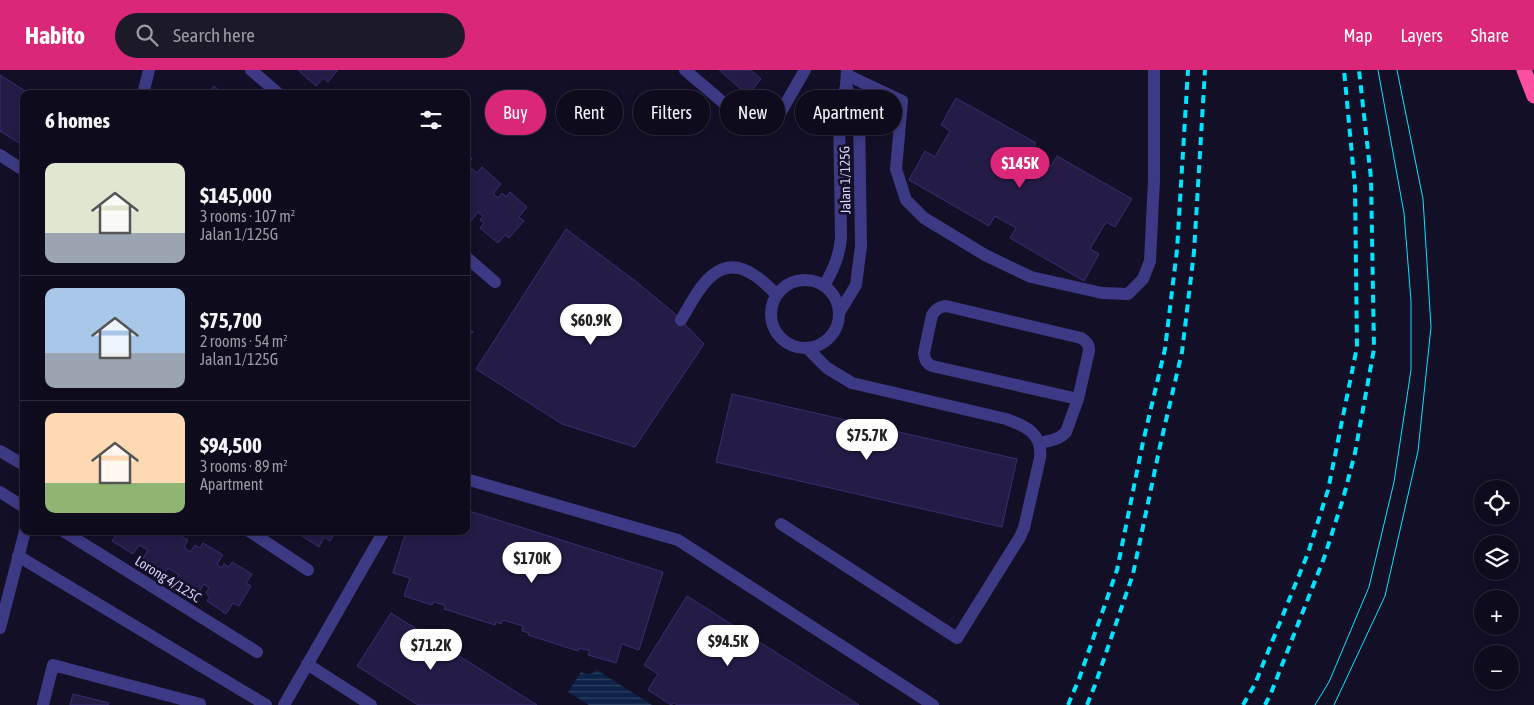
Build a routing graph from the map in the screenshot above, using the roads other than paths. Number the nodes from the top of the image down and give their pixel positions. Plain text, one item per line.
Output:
1 (150, 70) edge
2 (251, 70) edge
3 (685, 70) edge
4 (805, 70) edge
5 (1154, 70) edge
6 (1524, 70) edge
7 (847, 77) edge
8 (144, 90) edge
9 (274, 90) edge
10 (1534, 96) edge
11 (0, 155) edge
12 (20, 168) dead end
13 (861, 226) junction
14 (841, 230) junction
15 (470, 260) edge
16 (495, 282) dead end
17 (824, 286) junction
18 (777, 295) junction
19 (840, 313) junction
20 (681, 320) dead end
21 (807, 348) junction
22 (1078, 399) junction
23 (1039, 443) junction
24 (0, 451) edge
25 (20, 463) edge
26 (470, 480) edge
27 (0, 492) edge
28 (20, 504) edge
29 (781, 524) dead end
30 (24, 535) edge
31 (69, 535) edge
32 (255, 535) edge
33 (382, 535) edge
34 (18, 556) junction
35 (308, 570) dead end
36 (0, 628) edge
37 (257, 652) dead end
38 (307, 664) junction
39 (43, 705) edge
40 (200, 705) edge
41 (266, 705) edge
42 (284, 705) edge
43 (371, 705) edge
44 (933, 705) edge

1 - 8 street
2 - 9 street
3 - 4 street
5 - 7 street
6 - 10 highway
7 - 13 street, Jalan 1/125G
7 - 14 street, Jalan 1/125G
11 - 12 street
13 - 14 street
13 - 19 street, Jalan 1/125G
14 - 17 street, Jalan 1/125G
15 - 16 street
17 - 18 street
17 - 19 street
18 - 20 street
18 - 21 street
19 - 21 street
21 - 23 street
22 - 22 street
22 - 23 street
23 - 29 street
24 - 25 street
26 - 44 street
27 - 28 street
30 - 34 street
31 - 37 street, Lorong 4/125C
32 - 35 street
33 - 38 street
34 - 36 street
34 - 41 street
38 - 42 street
38 - 43 street
39 - 40 street

